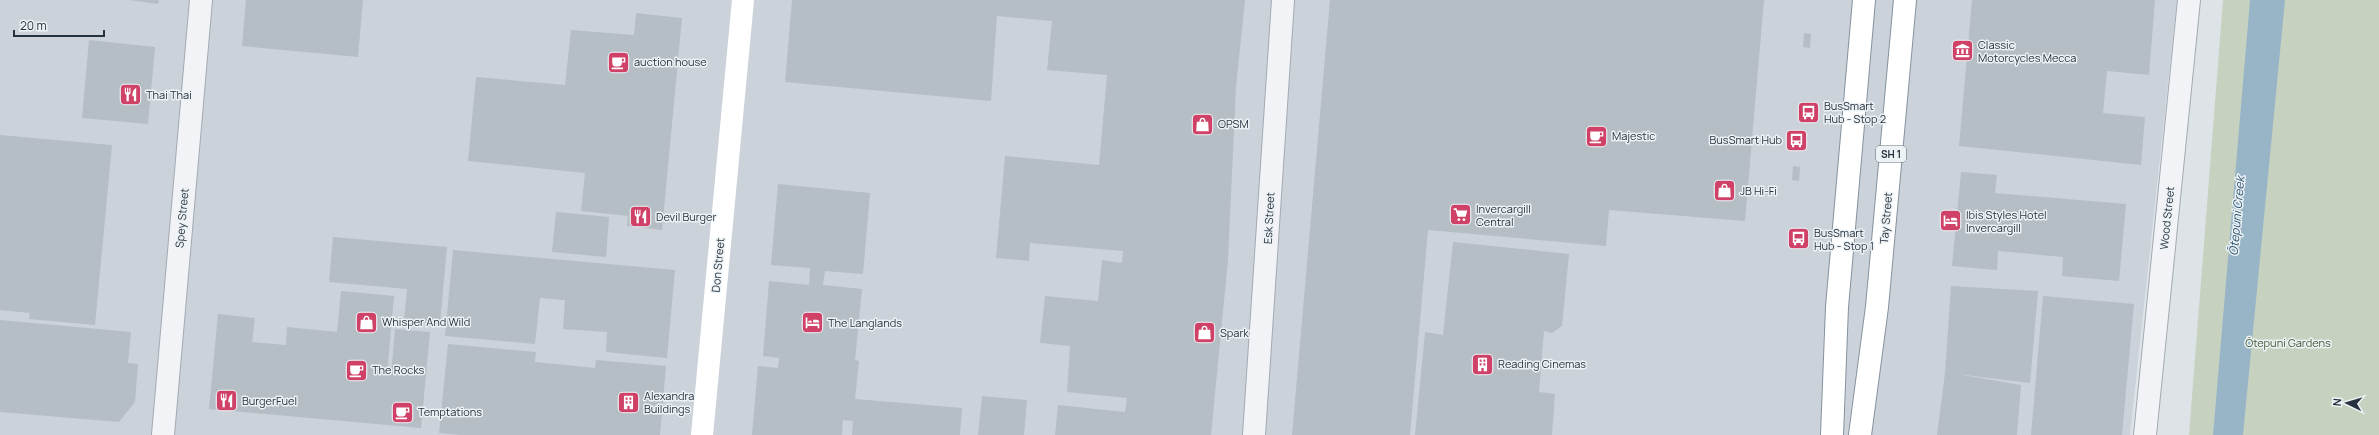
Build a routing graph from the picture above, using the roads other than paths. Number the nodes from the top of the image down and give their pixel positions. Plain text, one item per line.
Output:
1 (201, 0) edge
2 (743, 0) edge
3 (1283, 0) edge
4 (1864, 0) edge
5 (1905, 0) edge
6 (2189, 0) edge
7 (1837, 307) junction
8 (1878, 307) junction
9 (163, 435) edge
10 (702, 435) edge
11 (1254, 435) edge
12 (1818, 435) edge
13 (1832, 435) edge
14 (1860, 435) edge
15 (1874, 435) edge
16 (2145, 435) edge

1 - 9 street, Spey Street
2 - 10 main road, Don Street
3 - 11 street, Esk Street
4 - 7 main road
5 - 8 main road, Tay Street / SH 1
6 - 16 street, Wood Street
7 - 12 main road
7 - 13 main road
8 - 14 main road, Tay Street / SH 1
8 - 15 main road

